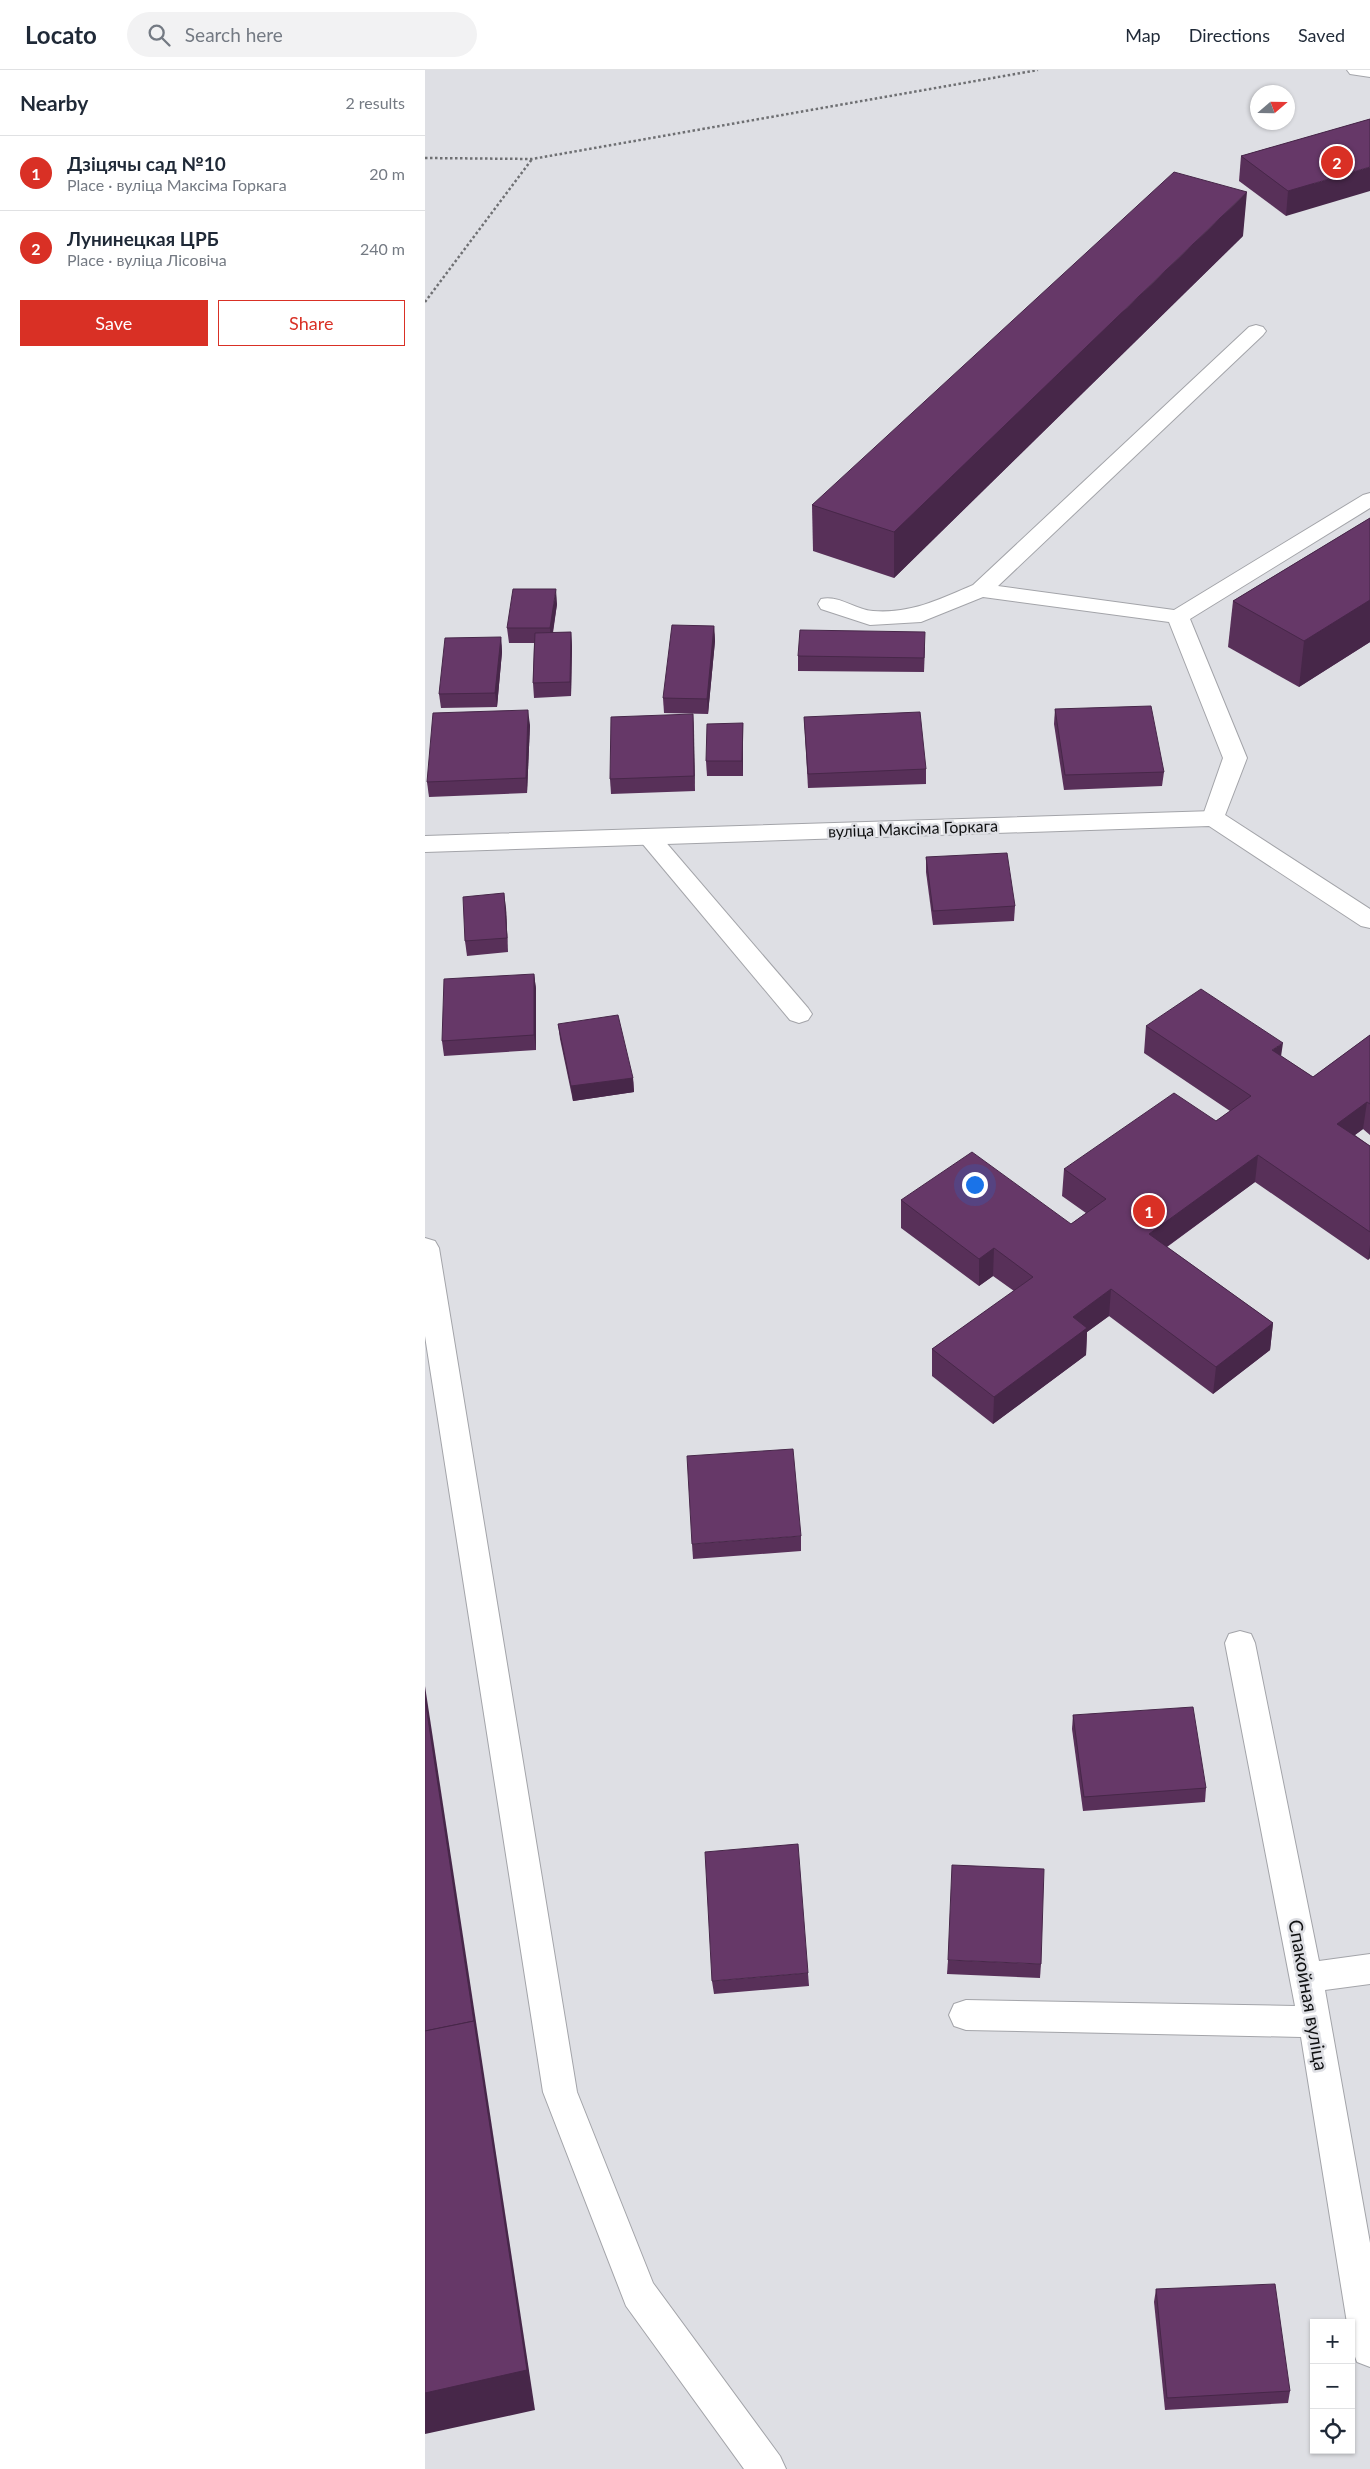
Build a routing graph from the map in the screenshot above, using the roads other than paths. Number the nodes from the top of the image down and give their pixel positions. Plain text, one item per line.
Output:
1 (1356, 70) edge
2 (1370, 72) edge
3 (1256, 331) dead end
4 (1370, 499) edge
5 (981, 590) junction
6 (829, 604) dead end
7 (1178, 617) junction
8 (1214, 818) junction
9 (649, 837) junction
10 (425, 844) edge
11 (1370, 920) edge
12 (799, 1014) dead end
13 (425, 1248) edge
14 (1240, 1643) dead end
15 (1370, 1970) edge
16 (1307, 1977) junction
17 (966, 2015) dead end
18 (1315, 2022) junction
19 (1370, 2349) edge
20 (767, 2469) edge

1 - 2 street
3 - 5 street
4 - 7 street
5 - 6 street
5 - 7 street
7 - 8 street
8 - 9 street, вуліца Максіма Горкага
8 - 11 street
9 - 10 street, вуліца Максіма Горкага
9 - 12 street
13 - 20 street
14 - 16 street, Спакойная вуліца
15 - 16 street
16 - 18 street, Спакойная вуліца
17 - 18 street
18 - 19 street, Спакойная вуліца

